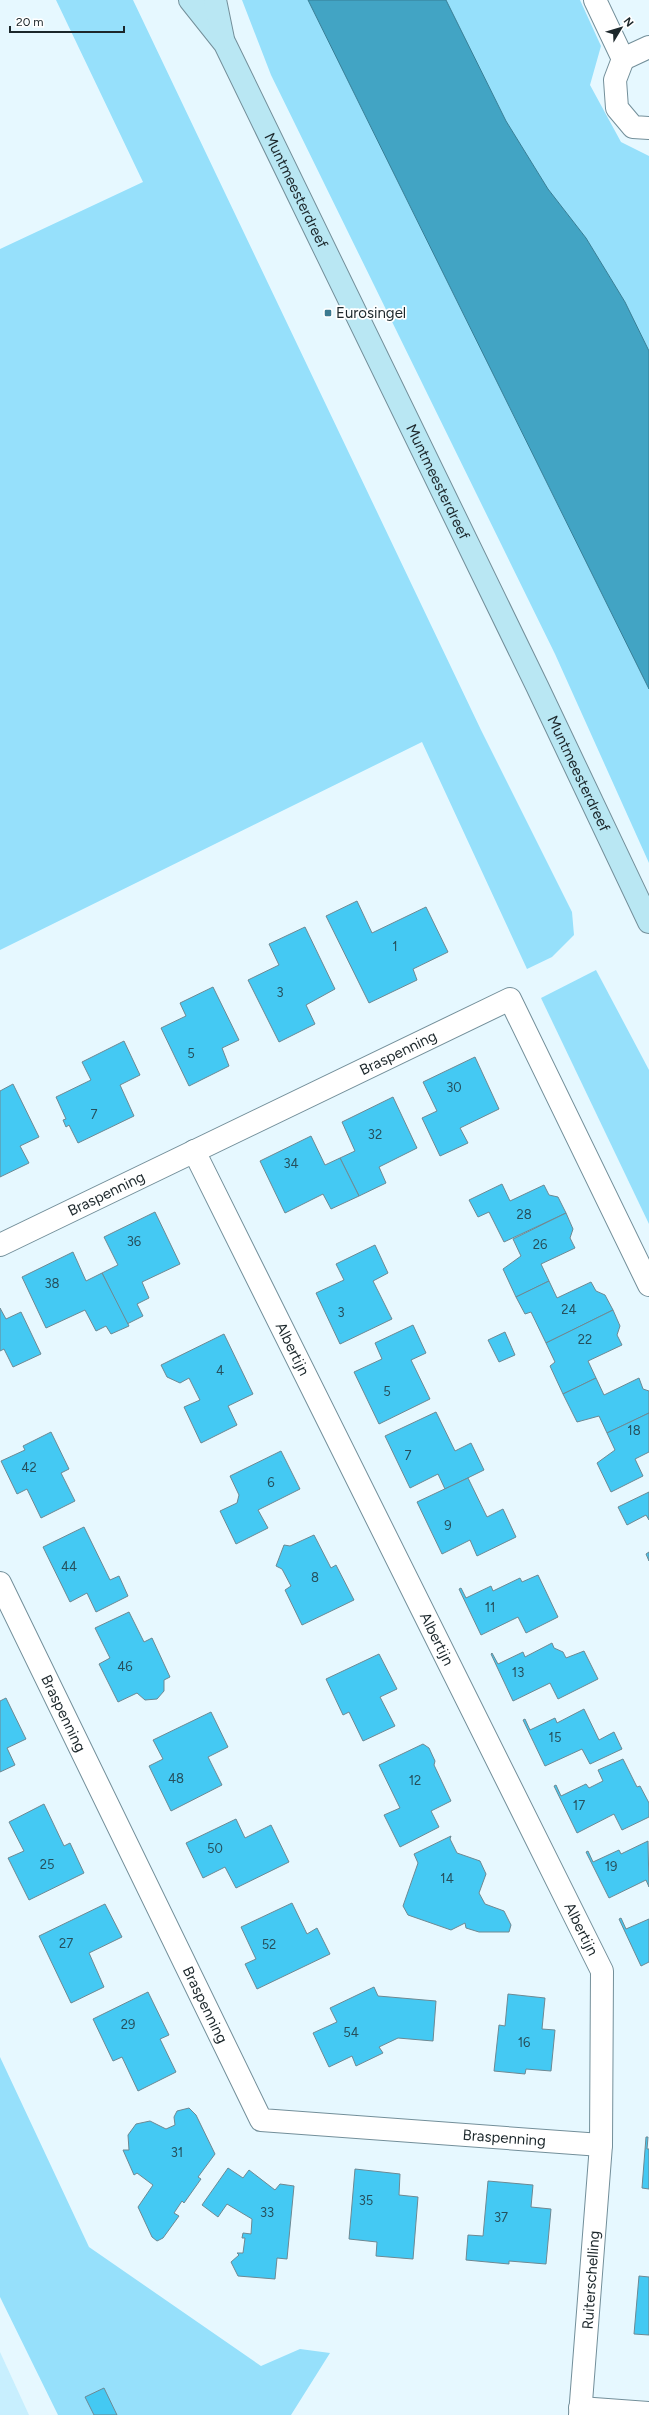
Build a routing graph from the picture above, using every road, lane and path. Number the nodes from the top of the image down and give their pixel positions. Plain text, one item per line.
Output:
1 (190, 0) edge
2 (215, 0) edge
3 (595, 0) edge
4 (225, 44) junction
5 (649, 47) edge
6 (623, 59) junction
7 (649, 128) edge
8 (649, 922) edge
9 (194, 1151) junction
10 (0, 1245) edge
11 (649, 1285) edge
12 (0, 1583) edge
13 (601, 2145) junction
14 (580, 2412) edge
15 (649, 2413) edge

1 - 4 main road, Muntmeesterdreef
2 - 4 main road, Muntmeesterdreef
3 - 6 street
4 - 8 main road, Muntmeesterdreef
5 - 6 street
6 - 7 street
9 - 10 street, Braspenning
9 - 11 street, Braspenning
9 - 13 street, Albertijn
12 - 13 street, Braspenning
13 - 14 street, Ruiterschelling
14 - 15 street

